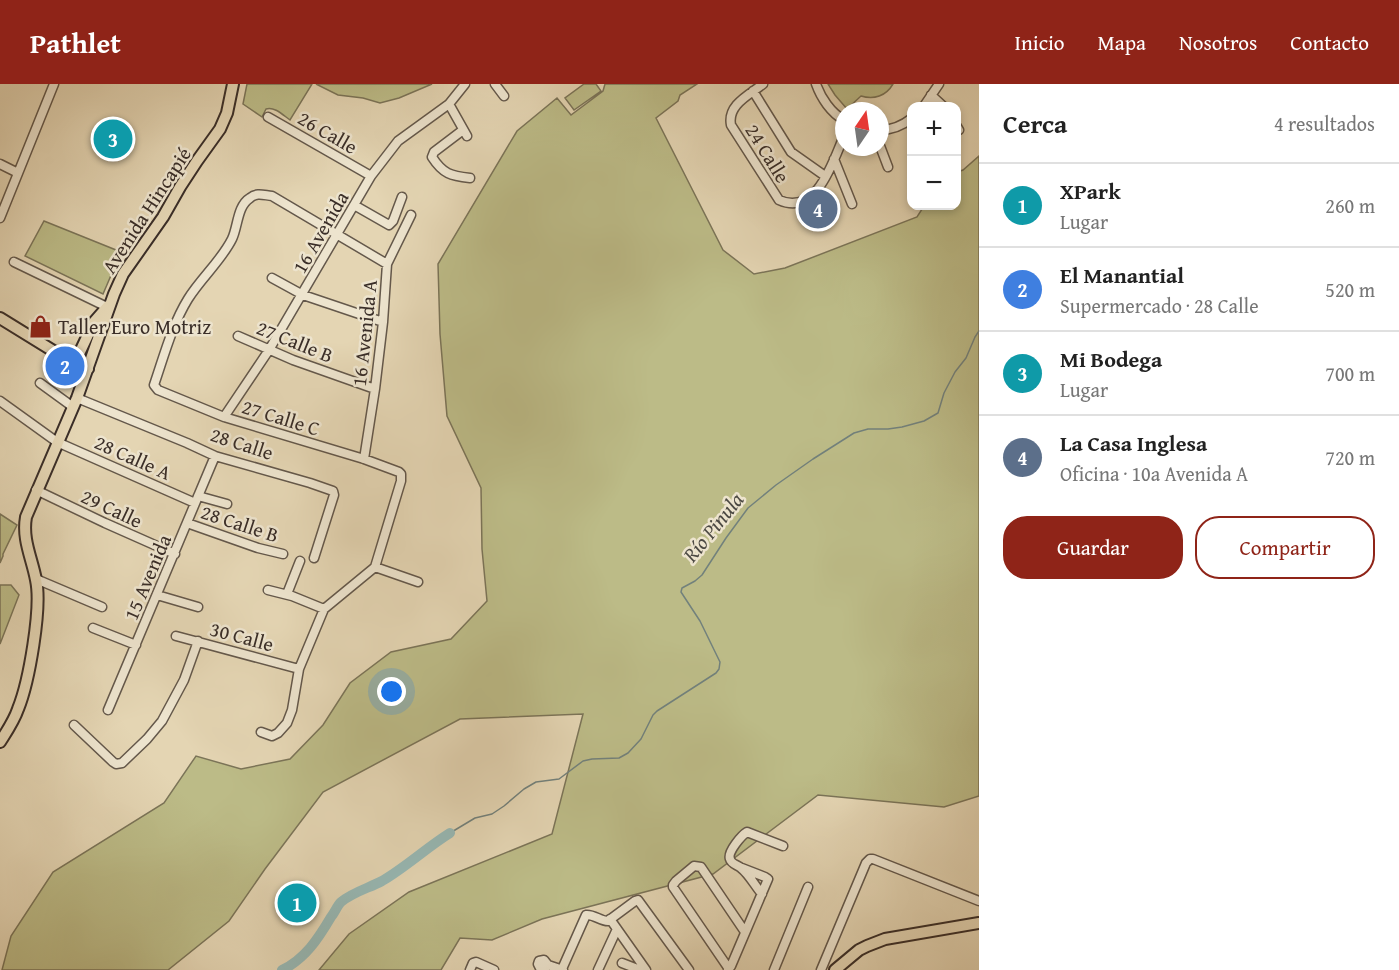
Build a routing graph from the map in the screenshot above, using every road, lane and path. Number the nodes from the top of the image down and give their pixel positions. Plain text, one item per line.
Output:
1 (54, 84) edge
2 (233, 84) edge
3 (465, 84) edge
4 (495, 84) edge
5 (763, 84) edge
6 (816, 84) edge
7 (939, 84) edge
8 (753, 91) junction
9 (931, 95) junction
10 (504, 96) dead end
11 (927, 102) edge
12 (939, 102) edge
13 (449, 104) junction
14 (835, 112) edge
15 (268, 117) dead end
16 (907, 122) edge
17 (889, 129) edge
18 (835, 156) edge
19 (884, 156) edge
20 (834, 159) junction
21 (0, 164) edge
22 (888, 167) dead end
23 (18, 173) junction
24 (371, 176) junction
25 (825, 176) junction
26 (470, 178) dead end
27 (402, 197) dead end
28 (852, 204) dead end
29 (354, 206) junction
30 (411, 215) dead end
31 (0, 218) edge
32 (337, 235) junction
33 (14, 262) dead end
34 (387, 264) junction
35 (272, 278) dead end
36 (303, 295) junction
37 (114, 296) junction
38 (107, 307) junction
39 (0, 318) edge
40 (383, 322) junction
41 (238, 336) dead end
42 (269, 350) junction
43 (68, 360) junction
44 (88, 369) junction
45 (40, 383) dead end
46 (375, 389) junction
47 (0, 401) edge
48 (75, 402) junction
49 (224, 417) junction
50 (57, 442) junction
51 (215, 456) junction
52 (364, 459) junction
53 (36, 490) junction
54 (196, 499) junction
55 (227, 504) dead end
56 (187, 523) junction
57 (175, 554) junction
58 (282, 554) dead end
59 (314, 558) dead end
60 (300, 561) dead end
61 (375, 567) junction
62 (36, 579) junction
63 (418, 582) dead end
64 (268, 590) dead end
65 (287, 594) junction
66 (157, 595) junction
67 (198, 607) dead end
68 (102, 608) dead end
69 (324, 609) junction
70 (93, 628) dead end
71 (176, 636) dead end
72 (198, 641) junction
73 (136, 645) junction
74 (299, 669) junction
75 (108, 710) dead end
76 (74, 725) dead end
77 (261, 732) dead end
78 (0, 742) edge
79 (783, 846) dead end
80 (742, 868) junction
81 (808, 886) dead end
82 (762, 894) junction
83 (979, 901) edge
84 (610, 919) junction
85 (979, 923) edge
86 (617, 929) junction
87 (745, 932) junction
88 (622, 963) dead end
89 (546, 969) edge
90 (470, 970) edge
91 (494, 970) edge
92 (562, 970) edge
93 (598, 970) edge
94 (640, 970) edge
95 (646, 970) edge
96 (689, 970) edge
97 (729, 970) edge
98 (774, 970) edge
99 (821, 970) edge
100 (835, 970) edge

1 - 23 street
2 - 37 main road, Avenida Hincapié
3 - 13 street, 16 Avenida
4 - 10 street
5 - 8 street
6 - 14 street
7 - 9 street
8 - 25 street
8 - 25 street, 24 Calle
9 - 11 street
9 - 12 street
13 - 24 street, 16 Avenida
13 - 26 street
15 - 24 street, 26 Calle
16 - 17 street
18 - 20 street
19 - 22 street
20 - 25 street
20 - 28 street
21 - 23 street
23 - 31 street
24 - 29 street, 16 Avenida
27 - 29 street
29 - 32 street, 16 Avenida
30 - 34 street, 16 Avenida A
32 - 34 street
32 - 36 street, 16 Avenida
32 - 49 street, 27 Calle C
33 - 38 street
34 - 40 street, 16 Avenida A
35 - 36 street
36 - 40 street
36 - 42 street, 16 Avenida
37 - 38 main road
37 - 44 main road, Avenida Hincapié
38 - 43 main road
39 - 43 main road
40 - 46 street, 16 Avenida A
41 - 42 street, 27 Calle B
42 - 46 street, 27 Calle B
42 - 49 street, 16 Avenida
43 - 44 main road
44 - 48 main road, Avenida Hincapié
45 - 48 street, 28 Calle
46 - 52 street, 16 Avenida A
47 - 50 street, 28 Calle A
48 - 50 main road, Avenida Hincapié
48 - 51 street, 28 Calle
49 - 52 street, 27 Calle C
50 - 53 main road, Avenida Hincapié
50 - 54 street, 28 Calle A
51 - 54 street, 15 Avenida
51 - 59 street, 28 Calle
52 - 61 street, 27 Calle C
53 - 57 street, 29 Calle
53 - 62 main road, Avenida Hincapié
54 - 55 street, 28 Calle A
54 - 56 street, 15 Avenida
56 - 57 street, 15 Avenida
56 - 58 street, 28 Calle B
57 - 66 street, 15 Avenida
60 - 65 street
61 - 63 street
61 - 69 street
62 - 68 street
62 - 78 main road, Avenida Hincapié
64 - 65 street
65 - 69 street
66 - 67 street
66 - 73 street, 15 Avenida
69 - 74 street
70 - 73 street
71 - 72 street, 30 Calle
72 - 74 street, 30 Calle
72 - 76 street
73 - 75 street, 15 Avenida
74 - 77 street
79 - 80 street
80 - 82 street
80 - 82 street
81 - 98 street
82 - 87 street
83 - 99 street
84 - 86 street
84 - 92 street
84 - 96 street
85 - 100 main road
86 - 93 street
86 - 95 street
87 - 97 street
87 - 97 street
88 - 94 street
89 - 92 street
90 - 91 street

